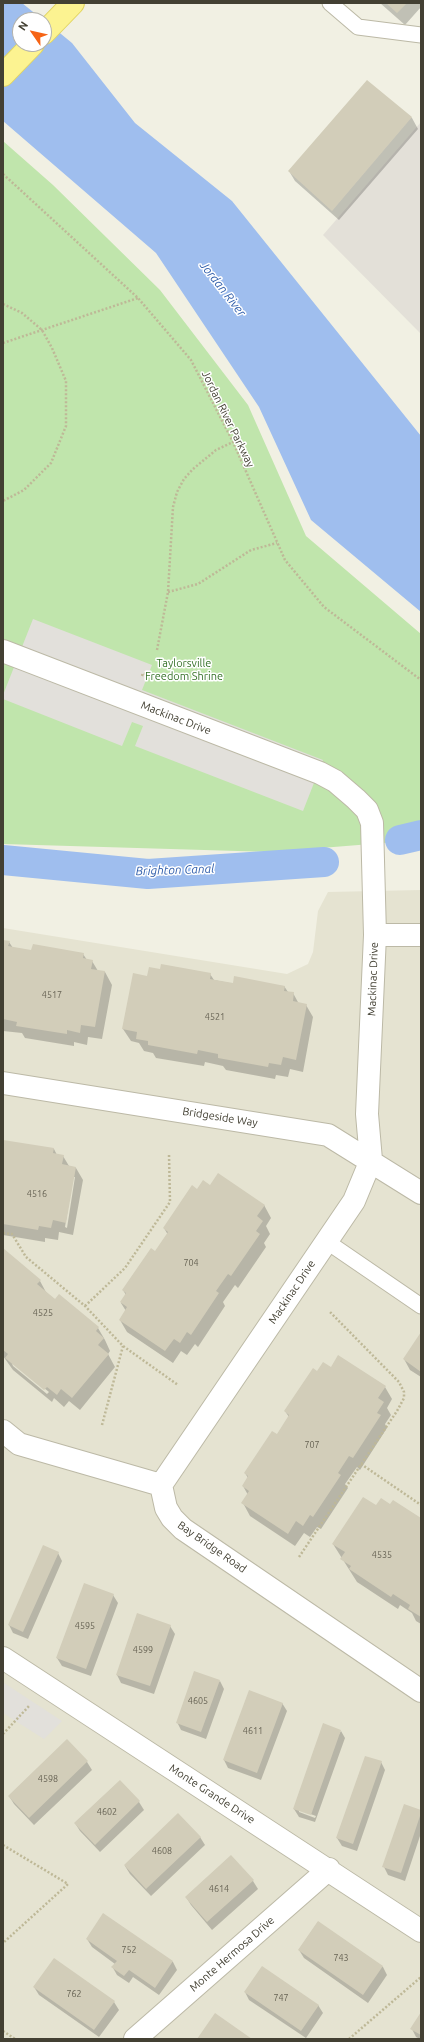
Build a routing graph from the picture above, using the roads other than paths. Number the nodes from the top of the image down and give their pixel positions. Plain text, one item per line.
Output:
1 (73, 3) edge
2 (330, 3) edge
3 (52, 25) edge
4 (421, 35) edge
5 (25, 52) edge
6 (3, 75) edge
7 (3, 651) edge
8 (375, 935) junction
9 (421, 935) edge
10 (3, 1083) edge
11 (371, 1160) junction
12 (421, 1192) edge
13 (326, 1241) junction
14 (421, 1306) edge
15 (3, 1431) edge
16 (161, 1485) junction
17 (3, 1658) edge
18 (421, 1691) edge
19 (329, 1870) junction
20 (421, 1930) edge
21 (135, 2039) edge

1 - 3 main road
2 - 4 lane
5 - 6 main road
7 - 8 street, Mackinac Drive
8 - 9 street
8 - 11 street, Mackinac Drive
10 - 11 street, Bridgeside Way
11 - 12 street, Bridgeside Way
11 - 13 street, Mackinac Drive
13 - 14 lane
13 - 16 street, Mackinac Drive
15 - 16 street
16 - 18 street, Bay Bridge Road
17 - 19 street, Monte Grande Drive
19 - 20 street, Monte Grande Drive
19 - 21 street, Monte Hermosa Drive

